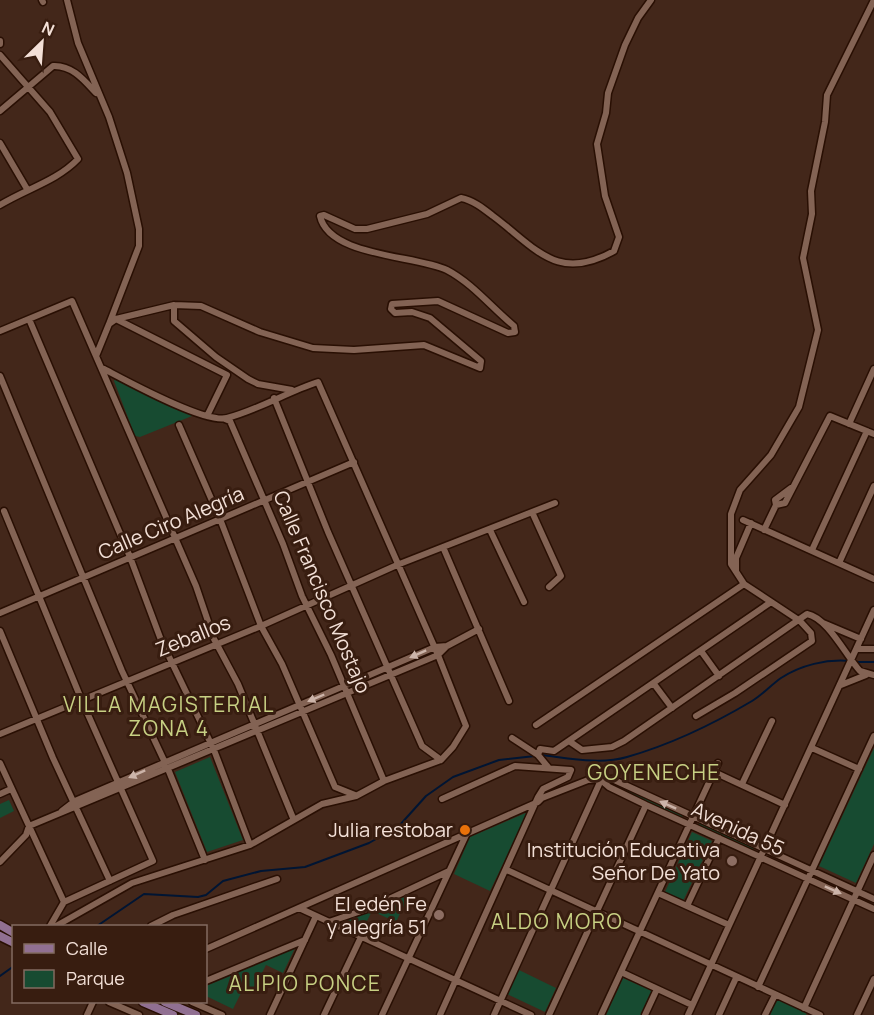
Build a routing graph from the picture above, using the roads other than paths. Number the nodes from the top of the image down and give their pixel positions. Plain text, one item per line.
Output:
1 (67, 0) edge
2 (651, 0) edge
3 (874, 0) edge
4 (0, 55) edge
5 (28, 87) junction
6 (99, 95) junction
7 (0, 111) edge
8 (0, 143) edge
9 (27, 189) junction
10 (0, 205) edge
11 (174, 305) junction
12 (29, 319) junction
13 (116, 319) junction
14 (109, 324) junction
15 (0, 331) edge
16 (96, 356) junction
17 (104, 369) junction
18 (874, 369) edge
19 (0, 376) edge
20 (292, 390) junction
21 (274, 398) junction
22 (207, 416) junction
23 (225, 419) junction
24 (849, 424) junction
25 (179, 425) dead end
26 (871, 433) edge
27 (354, 462) junction
28 (310, 481) junction
29 (874, 486) edge
30 (265, 501) junction
31 (555, 503) dead end
32 (4, 511) dead end
33 (532, 513) junction
34 (220, 519) junction
35 (743, 520) dead end
36 (751, 523) junction
37 (490, 530) junction
38 (764, 530) junction
39 (175, 538) junction
40 (443, 547) junction
41 (812, 550) junction
42 (130, 557) junction
43 (839, 563) junction
44 (397, 565) junction
45 (736, 572) junction
46 (84, 577) junction
47 (874, 579) edge
48 (744, 584) junction
49 (351, 585) junction
50 (549, 587) dead end
51 (39, 596) junction
52 (524, 602) dead end
53 (771, 602) junction
54 (306, 606) junction
55 (874, 610) edge
56 (0, 613) edge
57 (800, 621) junction
58 (821, 622) junction
59 (261, 626) junction
60 (479, 629) junction
61 (0, 631) edge
62 (861, 639) junction
63 (217, 644) junction
64 (435, 646) junction
65 (447, 646) junction
66 (857, 649) junction
67 (874, 649) edge
68 (701, 651) junction
69 (438, 655) junction
70 (852, 661) junction
71 (171, 663) junction
72 (389, 666) junction
73 (392, 674) junction
74 (866, 675) junction
75 (874, 675) edge
76 (719, 676) junction
77 (126, 681) junction
78 (654, 684) junction
79 (841, 685) junction
80 (346, 689) junction
81 (82, 701) junction
82 (509, 701) dead end
83 (300, 705) junction
84 (672, 708) junction
85 (303, 712) junction
86 (696, 716) dead end
87 (37, 719) junction
88 (772, 721) dead end
89 (255, 724) junction
90 (536, 725) dead end
91 (258, 731) junction
92 (0, 734) edge
93 (874, 736) edge
94 (512, 738) dead end
95 (569, 741) junction
96 (209, 742) junction
97 (812, 748) junction
98 (214, 750) junction
99 (538, 755) junction
100 (441, 760) junction
101 (164, 762) junction
102 (0, 763) edge
103 (718, 763) dead end
104 (548, 767) junction
105 (859, 769) junction
106 (168, 770) junction
107 (714, 772) junction
108 (601, 780) junction
109 (384, 781) junction
110 (119, 782) junction
111 (742, 784) junction
112 (0, 786) edge
113 (9, 786) junction
114 (122, 789) junction
115 (0, 794) edge
116 (356, 796) junction
117 (442, 799) dead end
118 (538, 802) junction
119 (76, 804) junction
120 (646, 805) junction
121 (785, 805) junction
122 (693, 816) junction
123 (293, 819) junction
124 (690, 824) junction
125 (29, 826) junction
126 (467, 832) junction
127 (719, 838) junction
128 (250, 845) junction
129 (765, 849) junction
130 (874, 855) edge
131 (761, 857) junction
132 (205, 860) junction
133 (0, 862) edge
134 (507, 870) junction
135 (449, 871) junction
136 (812, 871) junction
137 (277, 879) dead end
138 (808, 879) junction
139 (110, 881) junction
140 (551, 891) junction
141 (857, 891) junction
142 (658, 892) junction
143 (874, 899) edge
144 (854, 900) junction
145 (64, 902) junction
146 (687, 906) junction
147 (299, 908) junction
148 (874, 909) edge
149 (595, 912) junction
150 (316, 916) junction
151 (329, 922) junction
152 (51, 925) edge
153 (59, 925) edge
154 (155, 925) edge
155 (729, 925) junction
156 (639, 933) junction
157 (361, 937) junction
158 (305, 940) junction
159 (207, 949) edge
160 (408, 959) junction
161 (710, 965) junction
162 (621, 972) junction
163 (736, 978) junction
164 (874, 979) edge
165 (456, 980) junction
166 (207, 981) edge
167 (758, 987) junction
168 (657, 989) junction
169 (775, 995) junction
170 (500, 1001) junction
171 (111, 1003) edge
172 (150, 1003) edge
173 (194, 1003) edge
174 (692, 1005) junction
175 (165, 1006) edge
176 (804, 1008) junction
177 (811, 1013) edge
178 (140, 1015) edge
179 (173, 1015) edge
180 (196, 1015) edge
181 (222, 1015) edge
182 (270, 1015) edge
183 (324, 1015) edge
184 (382, 1015) edge
185 (440, 1015) edge
186 (494, 1015) edge
187 (531, 1015) edge
188 (549, 1015) edge
189 (601, 1015) edge
190 (645, 1015) edge
191 (688, 1015) edge
192 (719, 1015) edge
193 (765, 1015) edge
194 (820, 1015) edge
195 (857, 1015) edge

1 - 6 street
2 - 11 street
3 - 45 street
4 - 5 street
5 - 6 street
5 - 7 street
5 - 9 street
6 - 14 street
8 - 9 street
9 - 10 street
11 - 13 street
11 - 20 street
12 - 15 street
12 - 16 street
12 - 42 street
13 - 14 street
13 - 22 street
14 - 16 street
16 - 17 street
17 - 22 street
17 - 39 street
18 - 24 street
19 - 46 street
20 - 21 street
20 - 27 street
21 - 23 street
21 - 28 street
22 - 23 street
23 - 30 street, Calle Francisco Mostajo
24 - 26 street
24 - 38 street
25 - 34 street
26 - 41 street
27 - 28 street, Calle Ciro Alegría
27 - 44 street
28 - 30 street, Calle Ciro Alegría
28 - 49 street
29 - 43 street
30 - 34 street, Calle Ciro Alegría
30 - 54 street, Calle Francisco Mostajo
31 - 33 street, Zeballos
32 - 51 street
33 - 37 street, Zeballos
33 - 50 street
34 - 39 street, Calle Ciro Alegría
34 - 59 street
35 - 36 street
36 - 38 street
36 - 45 street
37 - 40 street, Zeballos
37 - 52 street
38 - 41 street
39 - 42 street, Calle Ciro Alegría
39 - 63 street
40 - 44 street, Zeballos
40 - 60 street
41 - 43 street
42 - 46 street, Calle Ciro Alegría
42 - 71 street
43 - 47 street
44 - 49 street, Zeballos
44 - 64 street
45 - 48 street
46 - 51 street, Calle Ciro Alegría
46 - 77 street
48 - 53 street
48 - 90 street
49 - 54 street, Zeballos
49 - 72 street
51 - 56 street, Calle Ciro Alegría
51 - 81 street
53 - 57 street
53 - 68 street
54 - 59 street, Zeballos
54 - 80 street, Calle Francisco Mostajo
55 - 62 street
57 - 58 street
57 - 76 street
57 - 86 street
58 - 62 street
58 - 70 street
59 - 63 street, Zeballos
59 - 83 street
60 - 65 street
60 - 82 street
61 - 87 street
62 - 66 street
63 - 71 street, Zeballos
63 - 89 street
64 - 65 street
64 - 69 street
64 -> 72 street
65 - 69 street
66 - 67 street
66 - 70 street
68 - 76 street
68 - 78 street
69 - 73 street
69 - 100 street
70 - 74 street
70 - 79 street
71 - 77 street, Zeballos
71 - 96 street
72 - 73 street
72 - 80 street
73 - 80 street
73 - 100 street
74 - 75 street
74 - 79 street
76 - 84 street
77 - 81 street, Zeballos
77 - 101 street
78 - 84 street
78 - 95 street
79 - 97 street
80 -> 83 street
80 - 85 street
80 - 109 street, Calle Francisco Mostajo
81 - 87 street, Zeballos
81 - 110 street
83 - 85 street
83 - 89 street
84 - 95 street
85 - 91 street
85 - 116 street
87 - 92 street, Zeballos
87 - 119 street
88 - 111 street
89 - 91 street
89 - 96 street
91 - 98 street
91 - 123 street
93 - 105 street
94 - 99 street
95 - 99 street
96 - 98 street
96 - 101 street
97 - 105 street
97 - 121 street
98 - 106 street
98 - 128 street
99 - 104 street
100 - 109 street
101 - 106 street
101 -> 110 street
102 - 113 street
103 - 107 street
104 - 117 street
104 - 118 street
105 - 136 street
106 - 114 street
106 - 132 street
107 - 111 street
107 - 122 street
108 - 118 street
108 - 120 street, Avenida 55
122 -> 108 street, Avenida 55
108 - 140 street
109 - 116 street
110 - 114 street
110 - 119 street
111 - 121 street
112 - 113 street
113 - 115 street
113 - 125 street
114 - 119 street
114 - 139 street
116 - 123 street
118 - 126 street
118 - 134 street
119 - 125 street
119 - 139 street
120 - 124 street, Avenida 55
120 - 149 street
121 - 129 street
122 - 124 street
122 - 129 street, Avenida 55
123 - 128 street
124 - 127 street, Avenida 55
124 - 142 street
125 - 133 street
125 - 145 street
126 - 135 street
126 - 147 street
127 - 131 street, Avenida 55
127 - 146 street
128 - 132 street
129 - 131 street
129 - 136 street, Avenida 55
130 - 141 street
131 - 138 street, Avenida 55
131 - 155 street
132 - 153 street
134 - 140 street
134 - 165 street
135 - 151 street
135 - 160 street
136 - 138 street
136 - 141 street, Avenida 55
137 - 154 street
138 -> 144 street, Avenida 55
138 - 167 street
139 - 145 street
140 - 149 street
140 - 170 street
141 - 143 street, Avenida 55
141 - 144 street
142 - 146 street
142 - 156 street
144 - 148 street, Avenida 55
144 - 176 street
145 - 152 street
146 - 155 street
147 - 150 street
147 - 159 street
149 - 156 street
149 - 188 street
150 - 151 street
150 - 158 street
151 - 157 street
155 - 161 street
156 - 161 street
156 - 162 street
157 - 160 street
157 - 183 street
158 - 166 street
158 - 182 street
160 - 165 street
160 - 184 street
161 - 163 street
161 - 174 street
162 - 168 street
162 - 189 street
163 - 167 street
163 - 192 street
164 - 195 street
165 - 170 street
165 - 185 street
167 - 169 street
168 - 174 street
168 - 190 street
169 - 176 street
169 - 193 street
170 - 186 street
170 - 187 street
171 - 178 street
172 - 175 main road
173 - 181 street
174 - 191 street
175 - 179 main road
175 - 180 main road
176 - 177 street
177 - 194 street

